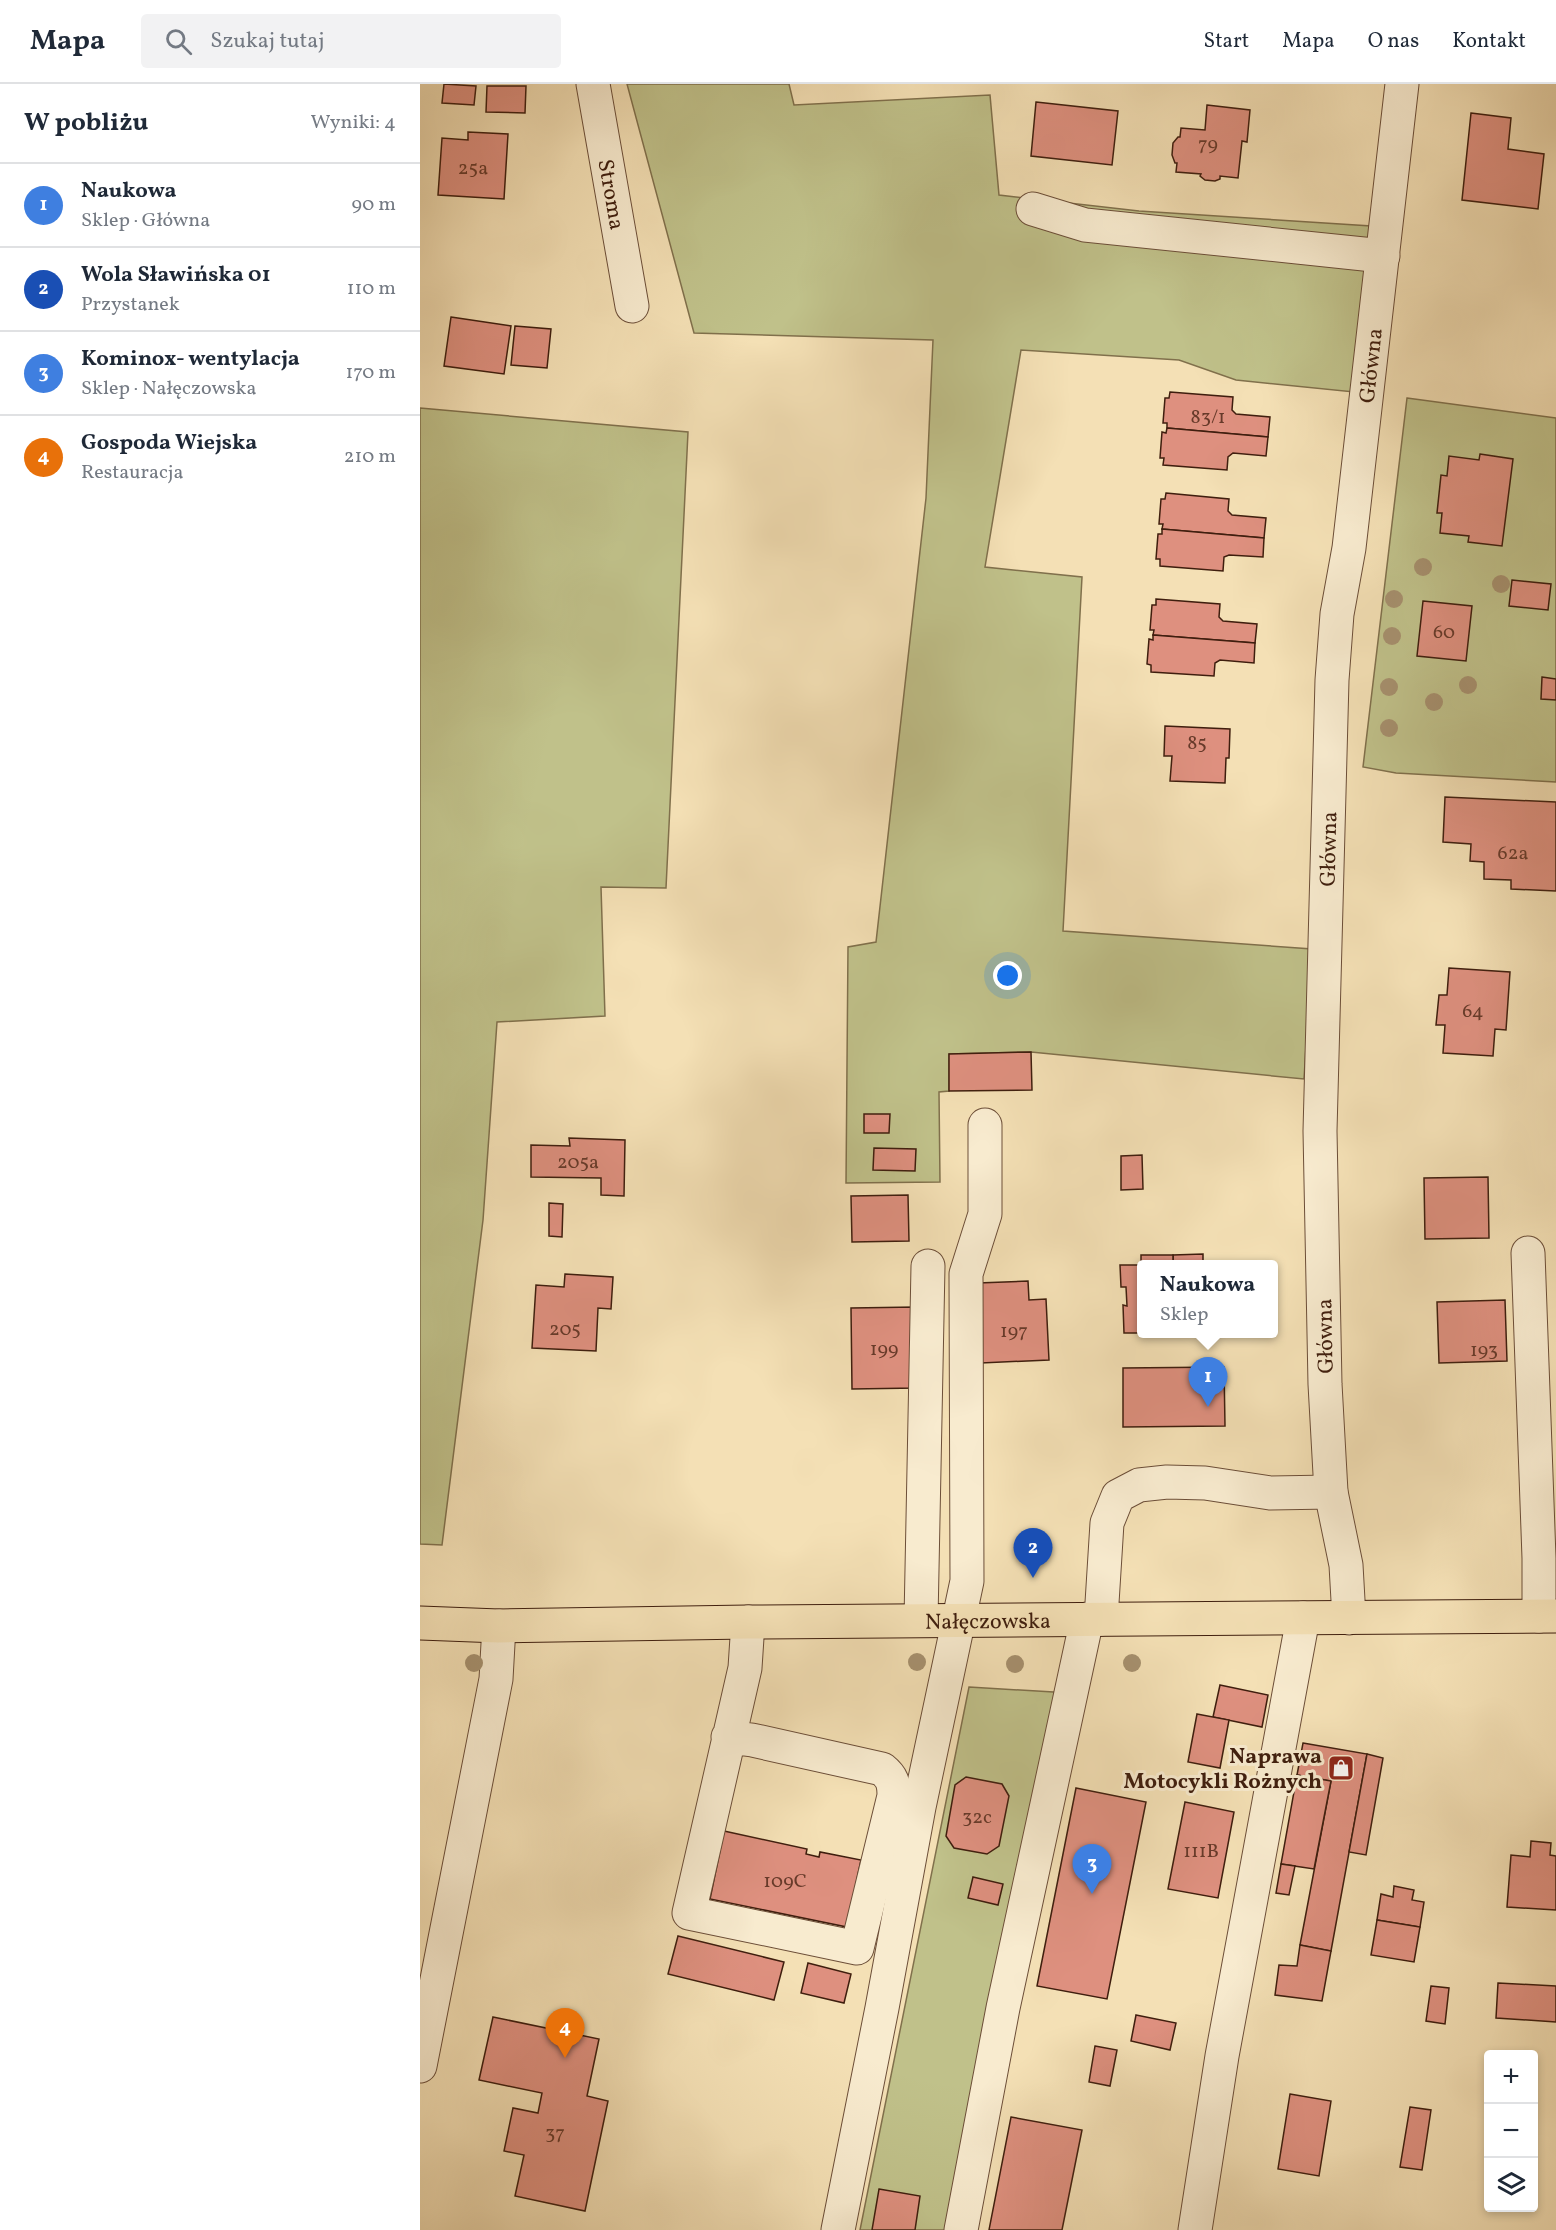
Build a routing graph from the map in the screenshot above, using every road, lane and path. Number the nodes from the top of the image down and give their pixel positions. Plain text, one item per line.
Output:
1 (593, 84) edge
2 (1402, 84) edge
3 (1033, 209) dead end
4 (1383, 256) junction
5 (632, 306) dead end
6 (985, 1125) dead end
7 (1528, 1253) dead end
8 (928, 1266) dead end
9 (1331, 1492) junction
10 (1547, 1616) edge
11 (1303, 1618) junction
12 (1349, 1618) junction
13 (1094, 1619) junction
14 (921, 1620) junction
15 (960, 1620) junction
16 (748, 1622) junction
17 (420, 1623) edge
18 (499, 1626) junction
19 (728, 1737) junction
20 (420, 2066) edge
21 (838, 2230) edge
22 (961, 2230) edge
23 (1194, 2230) edge

1 - 5 street, Stroma
2 - 4 street, Główna
3 - 4 street
4 - 9 street, Główna
6 - 15 street
7 - 10 street
8 - 14 street
9 - 12 street, Główna
9 - 13 street
10 - 12 main road, Nałęczowska
11 - 12 main road, Nałęczowska
11 - 13 main road, Nałęczowska
11 - 23 street
13 - 15 main road, Nałęczowska
13 - 22 street
14 - 15 main road, Nałęczowska
14 - 16 main road, Nałęczowska
15 - 21 street
16 - 18 main road, Nałęczowska
16 - 19 street
17 - 18 main road, Nałęczowska
18 - 20 street
19 - 19 street

